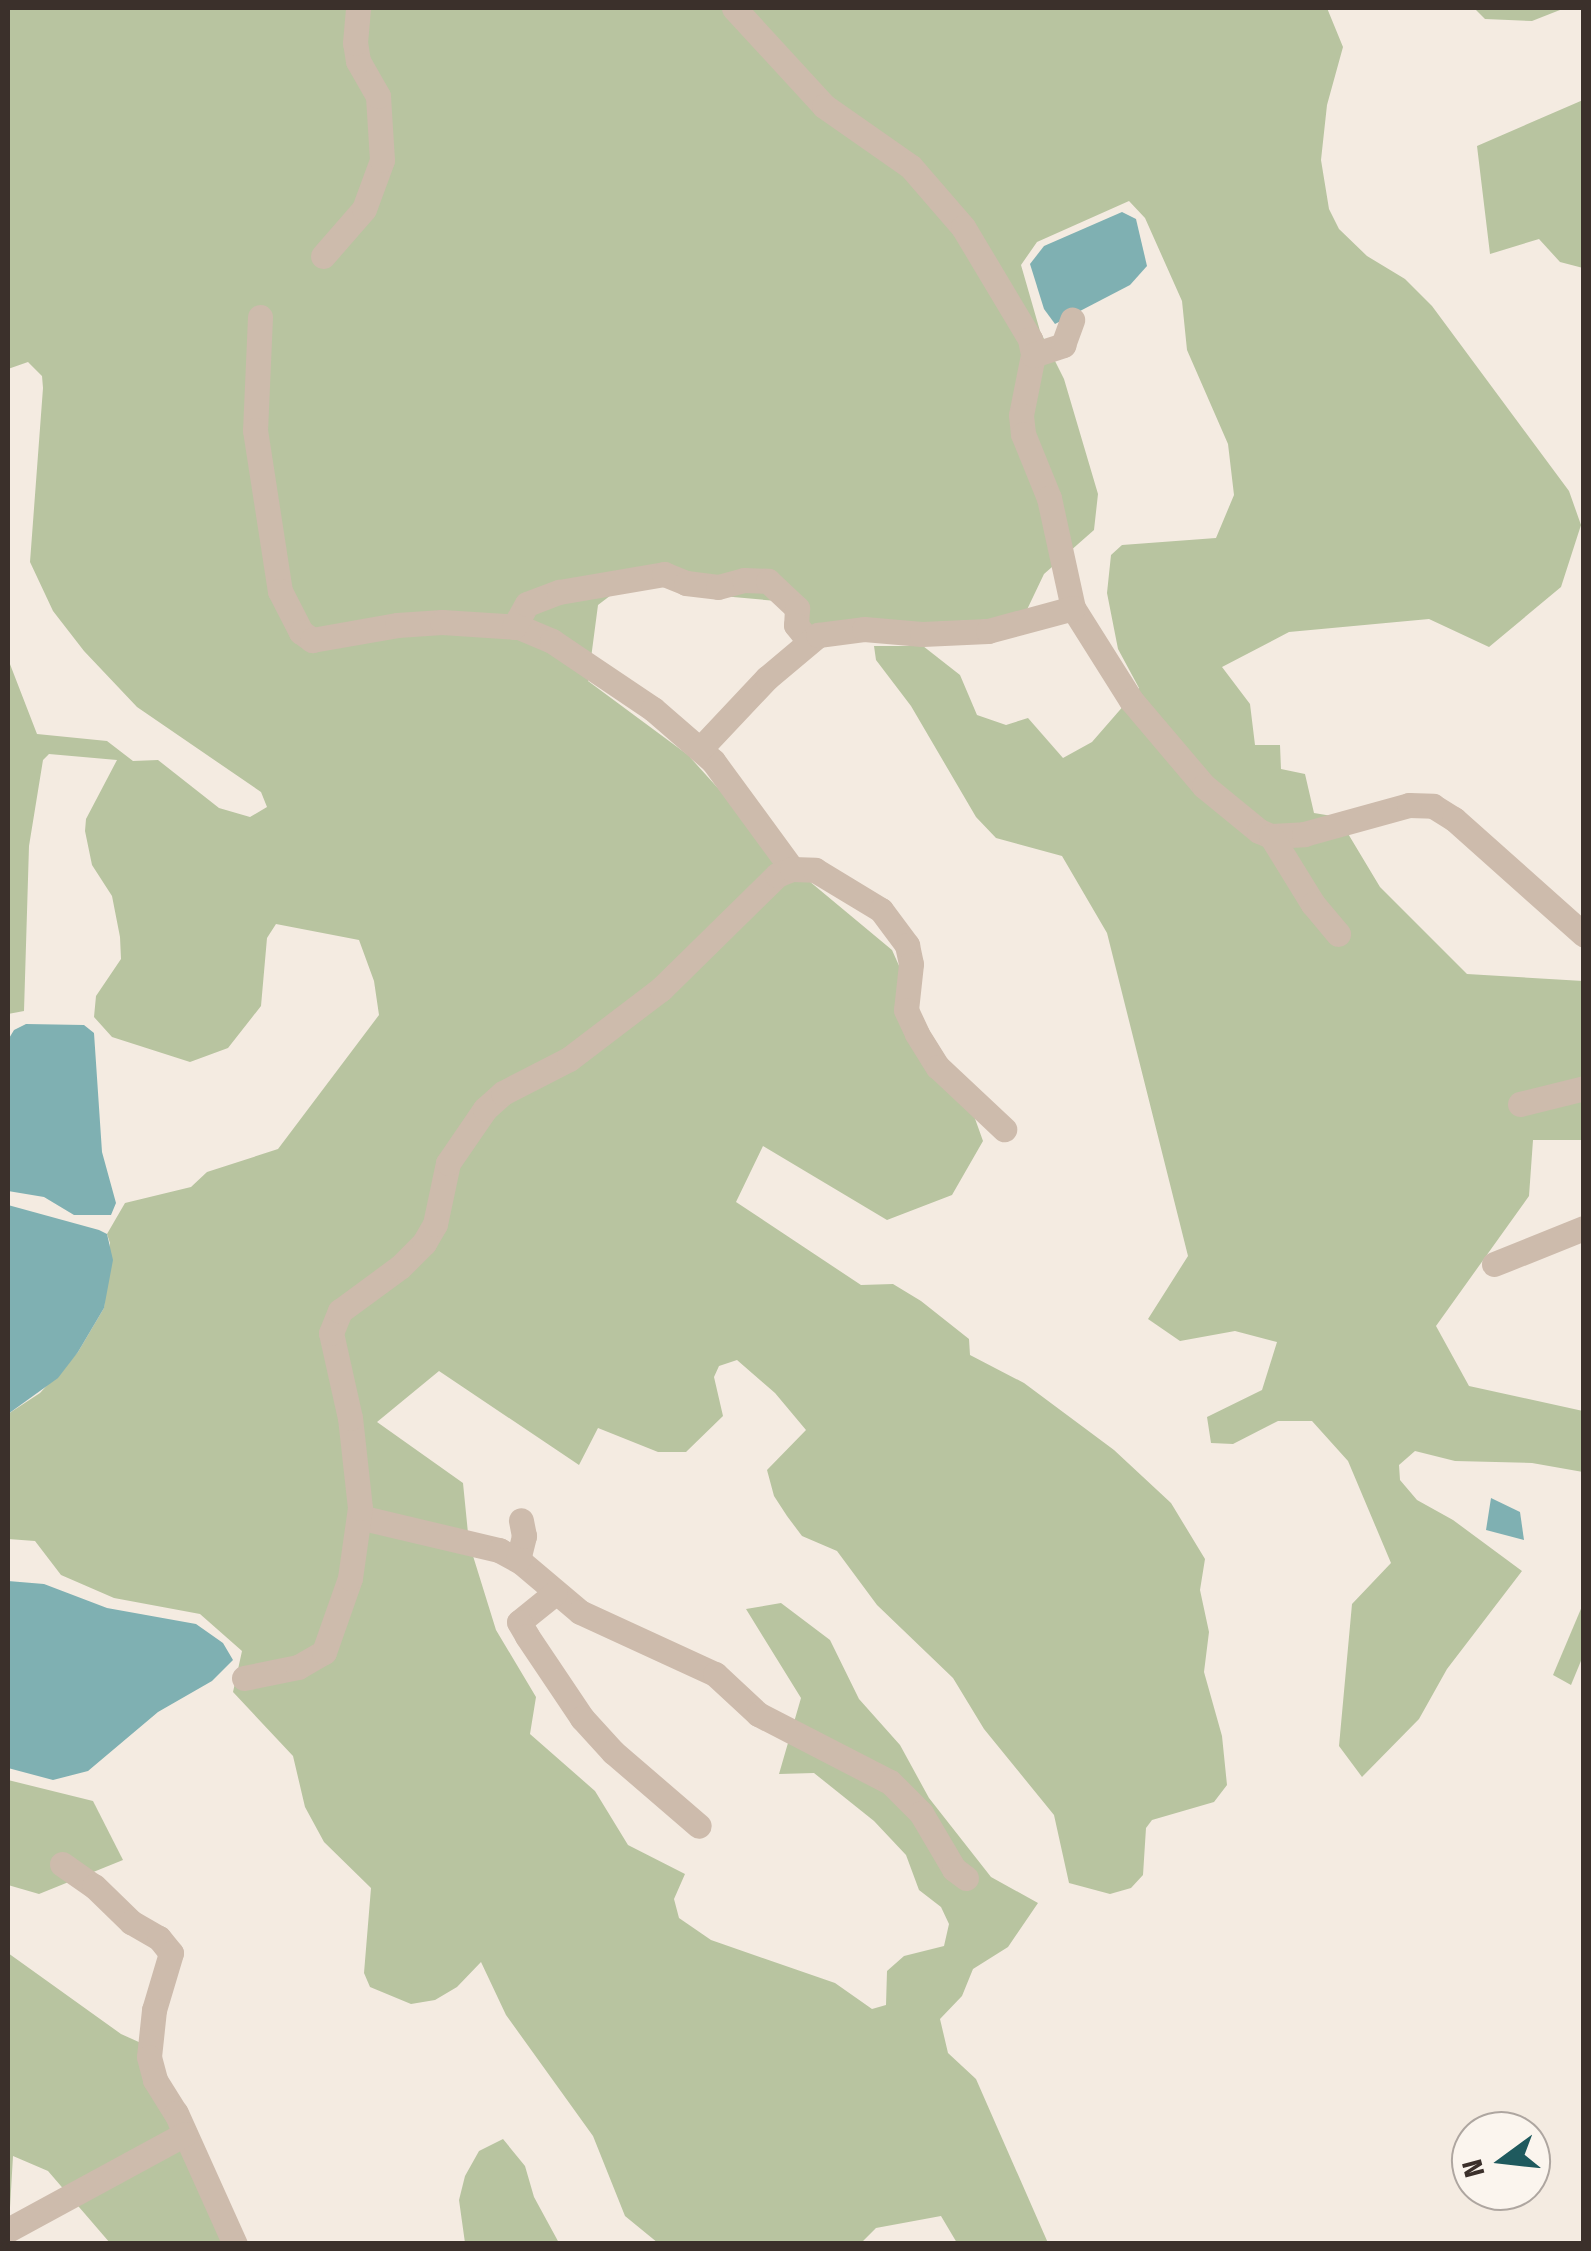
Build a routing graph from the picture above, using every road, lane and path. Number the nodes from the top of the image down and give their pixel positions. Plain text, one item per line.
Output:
1 (358, 8) edge
2 (734, 8) edge
3 (323, 256) dead end
4 (260, 317) dead end
5 (1072, 320) dead end
6 (1033, 354) junction
7 (1072, 608) junction
8 (514, 627) junction
9 (808, 640) junction
10 (700, 750) junction
11 (1271, 836) junction
12 (792, 869) junction
13 (1338, 934) dead end
14 (1584, 936) edge
15 (1584, 1088) edge
16 (1520, 1104) dead end
17 (1004, 1128) dead end
18 (1584, 1228) edge
19 (1494, 1264) dead end
20 (359, 1517) junction
21 (521, 1520) dead end
22 (518, 1560) junction
23 (555, 1592) junction
24 (244, 1678) dead end
25 (699, 1826) dead end
26 (62, 1864) dead end
27 (966, 1878) dead end
28 (185, 2134) junction
29 (8, 2230) edge
30 (12, 2244) edge
31 (235, 2244) edge

1 - 3 street
2 - 6 street
4 - 8 street
5 - 6 street
6 - 7 street
7 - 9 street
7 - 11 street
8 - 9 street
8 - 10 street
9 - 10 street
10 - 12 street
11 - 13 street
11 - 14 street
12 - 17 street
12 - 20 street
15 - 16 street
18 - 19 street
20 - 22 street
20 - 24 street
21 - 22 street
22 - 23 street
23 - 25 street
23 - 27 street
26 - 28 street
28 - 29 street
28 - 31 street
29 - 30 street

